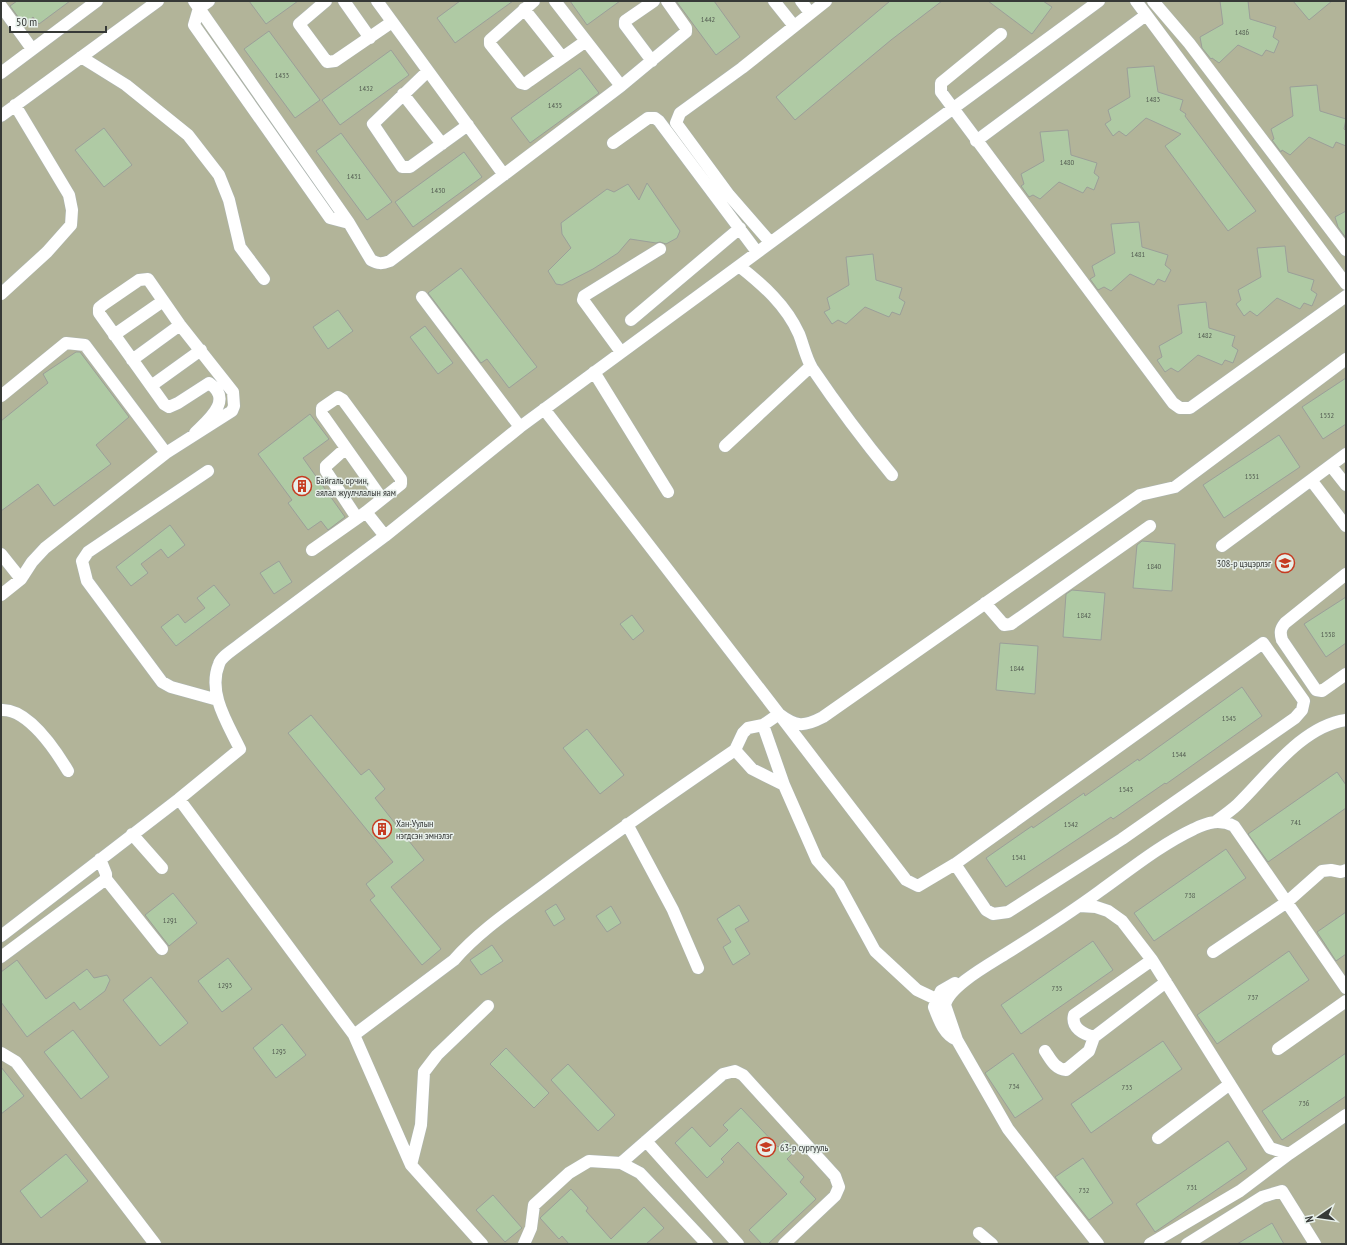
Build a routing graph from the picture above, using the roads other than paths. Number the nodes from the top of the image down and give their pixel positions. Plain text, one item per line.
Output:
1 (97, 1) edge
2 (158, 1) edge
3 (326, 1) edge
4 (344, 1) edge
5 (377, 1) edge
6 (534, 1) edge
7 (555, 1) edge
8 (654, 1) edge
9 (667, 1) edge
10 (774, 1) edge
11 (801, 1) edge
12 (826, 1) edge
13 (1099, 1) edge
14 (1136, 1) edge
15 (201, 3) edge
16 (1159, 3) edge
17 (1, 6) edge
18 (524, 9) junction
19 (810, 13) junction
20 (1146, 15) junction
21 (392, 22) junction
22 (794, 26) junction
23 (1001, 34) dead end
24 (370, 38) junction
25 (586, 42) junction
26 (32, 49) junction
27 (81, 57) junction
28 (562, 57) junction
29 (652, 60) junction
30 (428, 71) junction
31 (1, 73) edge
32 (621, 86) junction
33 (403, 94) junction
34 (15, 105) junction
35 (952, 109) junction
36 (1, 116) edge
37 (468, 125) junction
38 (976, 141) junction
39 (613, 143) dead end
40 (442, 144) junction
41 (504, 175) junction
42 (740, 228) junction
43 (770, 242) junction
44 (660, 249) dead end
45 (1346, 250) edge
46 (757, 252) junction
47 (739, 266) junction
48 (264, 278) dead end
49 (1346, 284) edge
50 (1, 294) edge
51 (422, 296) dead end
52 (1346, 296) edge
53 (163, 301) junction
54 (631, 320) dead end
55 (180, 325) junction
56 (114, 335) junction
57 (201, 350) junction
58 (621, 352) junction
59 (1346, 359) edge
60 (132, 360) junction
61 (811, 366) junction
62 (594, 372) junction
63 (151, 386) junction
64 (1, 396) edge
65 (544, 409) junction
66 (520, 427) junction
67 (195, 433) junction
68 (725, 446) dead end
69 (346, 448) junction
70 (166, 452) junction
71 (1346, 454) edge
72 (1331, 466) junction
73 (208, 471) dead end
74 (892, 475) dead end
75 (1312, 480) junction
76 (1346, 484) edge
77 (668, 492) dead end
78 (382, 499) junction
79 (362, 515) junction
80 (1150, 526) dead end
81 (1346, 526) edge
82 (385, 536) junction
83 (1222, 546) dead end
84 (312, 550) dead end
85 (1, 554) edge
86 (1346, 574) edge
87 (21, 579) junction
88 (1, 595) edge
89 (986, 603) junction
90 (1346, 674) edge
91 (218, 700) junction
92 (1, 710) edge
93 (779, 714) junction
94 (1346, 720) edge
95 (763, 725) junction
96 (735, 750) junction
97 (68, 771) dead end
98 (784, 785) junction
99 (179, 799) junction
100 (1215, 822) junction
101 (627, 824) junction
102 (132, 834) junction
103 (100, 859) junction
104 (955, 864) junction
105 (162, 868) dead end
106 (1346, 870) edge
107 (106, 879) junction
108 (1287, 902) junction
109 (1080, 906) junction
110 (1, 936) edge
111 (162, 949) dead end
112 (1213, 952) dead end
113 (1, 957) edge
114 (1152, 960) junction
115 (698, 968) dead end
116 (970, 977) junction
117 (1166, 982) junction
118 (1346, 988) edge
119 (936, 999) junction
120 (1346, 1001) edge
121 (488, 1006) dead end
122 (354, 1035) junction
123 (1094, 1037) junction
124 (958, 1040) junction
125 (1278, 1049) dead end
126 (1046, 1051) dead end
127 (1, 1053) edge
128 (1230, 1084) junction
129 (1346, 1115) edge
130 (1158, 1138) dead end
131 (646, 1141) junction
132 (1289, 1154) junction
133 (621, 1163) junction
134 (411, 1165) junction
135 (979, 1233) dead end
136 (732, 1242) edge
137 (155, 1244) edge
138 (482, 1244) edge
139 (524, 1244) edge
140 (707, 1244) edge
141 (784, 1244) edge
142 (992, 1244) edge
143 (1098, 1244) edge
144 (1150, 1244) edge
145 (1187, 1244) edge
146 (1315, 1244) edge

1 - 26 street
2 - 27 street
3 - 24 street
4 - 24 street
5 - 21 street
6 - 18 street
7 - 25 street
8 - 29 street
9 - 29 street
10 - 22 street
11 - 19 street
12 - 19 street
13 - 35 street
14 - 20 street
15 - 41 street
16 - 45 street
17 - 26 street
18 - 28 street
18 - 28 street
19 - 22 street
20 - 38 street
20 - 49 street
21 - 24 street
21 - 30 street
22 - 43 street
23 - 35 street
25 - 28 street
25 - 32 street
26 - 31 street
27 - 34 street
27 - 48 street
29 - 32 street
30 - 33 street
30 - 37 street
32 - 41 street
33 - 40 street
33 - 40 street
34 - 36 street
34 - 50 street
35 - 38 street
35 - 43 street
37 - 40 street
37 - 41 street
38 - 52 street
39 - 42 street
42 - 46 street
42 - 54 street
43 - 46 street
44 - 58 street
46 - 47 street
47 - 58 street
47 - 61 street
51 - 66 street
53 - 55 street
53 - 56 street
53 - 56 street
55 - 57 street
55 - 60 street
56 - 60 street
57 - 63 street
57 - 67 street
58 - 62 street
59 - 89 street
60 - 63 street
61 - 68 street
61 - 74 street
62 - 65 street
62 - 77 street
63 - 67 street
64 - 70 street
65 - 66 street
65 - 93 street
66 - 82 street
67 - 70 street
69 - 78 street
69 - 78 street
69 - 79 street
70 - 87 street
71 - 72 street
72 - 75 street
72 - 76 street
73 - 91 street
75 - 81 street
75 - 83 street
78 - 79 street
79 - 82 street
79 - 84 street
80 - 89 street
82 - 91 street
85 - 87 street
86 - 90 street
87 - 88 street
89 - 93 street
91 - 99 street
92 - 97 street
93 - 95 street
93 - 104 street
94 - 100 street
95 - 96 street
95 - 98 street
96 - 98 street
96 - 101 street
98 - 119 street
99 - 102 street
99 - 122 street
100 - 108 street
100 - 109 street
101 - 115 street
101 - 122 street
102 - 103 street
102 - 105 street
103 - 107 street
103 - 110 street
104 - 104 street
106 - 108 street
107 - 111 street
107 - 113 street
108 - 112 street
108 - 118 street
109 - 114 street
109 - 116 street
114 - 117 street
114 - 123 street
116 - 119 street
116 - 124 street
117 - 123 street
117 - 128 street
119 - 124 street
120 - 125 street
121 - 134 street
122 - 134 street
123 - 126 street
124 - 143 street
127 - 137 street
128 - 130 street
128 - 132 street
129 - 132 street
131 - 133 street
131 - 136 street
131 - 141 street
132 - 144 street
133 - 139 street
133 - 140 street
134 - 138 street
135 - 142 street
145 - 146 street

